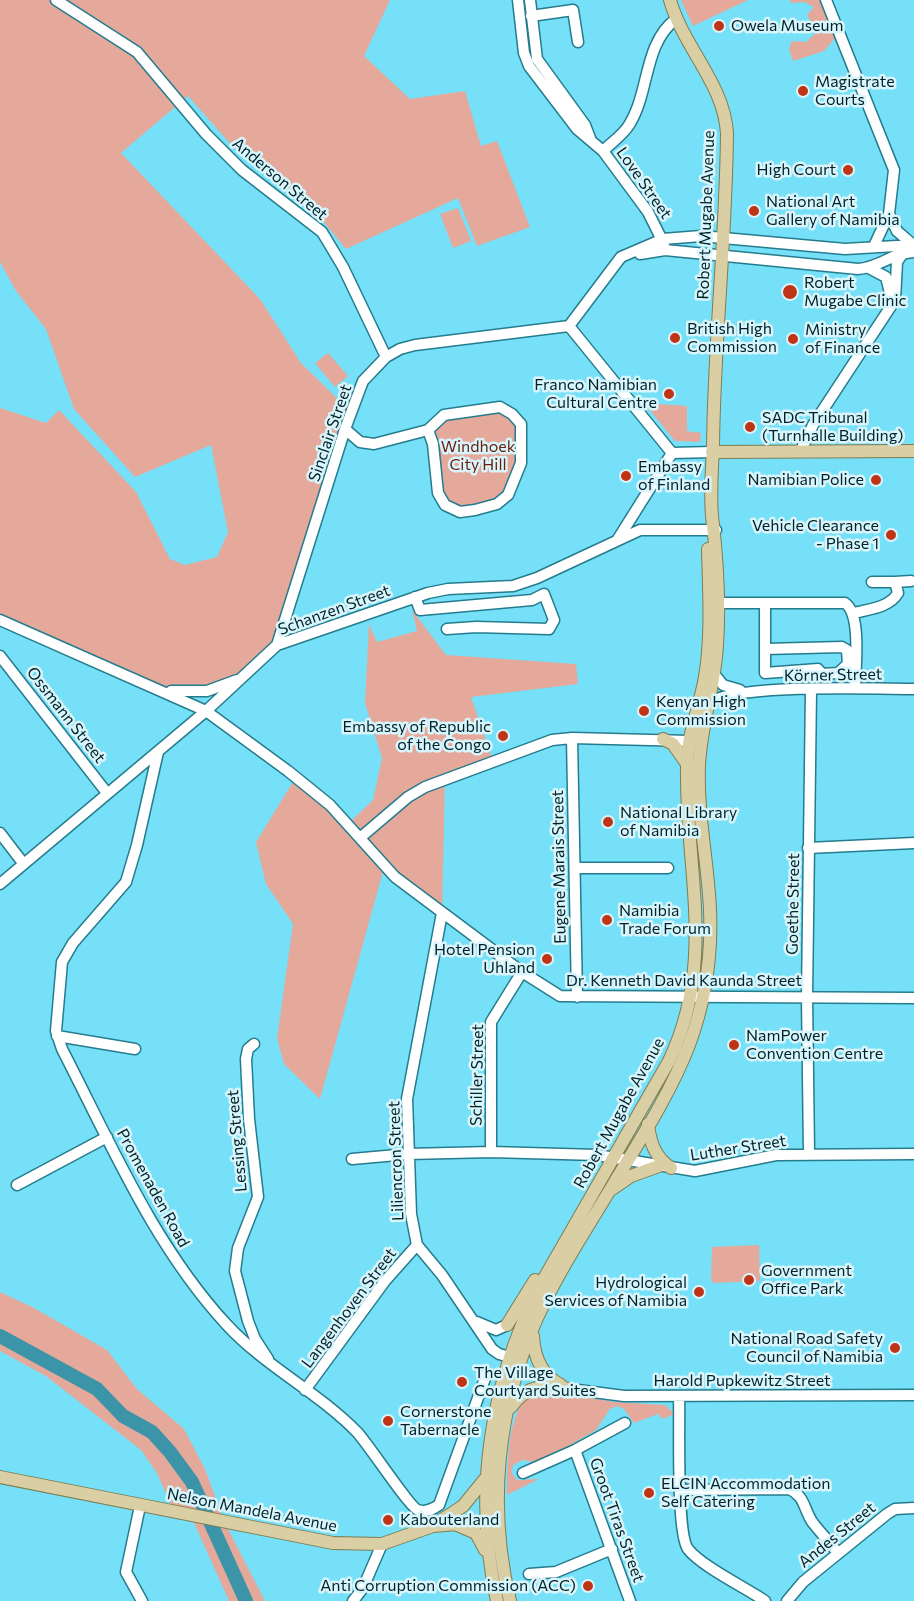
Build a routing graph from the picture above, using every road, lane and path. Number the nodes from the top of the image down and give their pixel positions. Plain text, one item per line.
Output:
1 (56, 0) edge
2 (518, 0) edge
3 (530, 0) edge
4 (670, 0) edge
5 (830, 1) edge
6 (531, 16) junction
7 (676, 19) junction
8 (578, 42) dead end
9 (590, 138) junction
10 (603, 151) junction
11 (889, 214) junction
12 (723, 237) junction
13 (664, 244) junction
14 (803, 245) junction
15 (914, 245) edge
16 (874, 246) junction
17 (909, 252) edge
18 (722, 257) junction
19 (799, 263) junction
20 (869, 268) junction
21 (890, 309) junction
22 (569, 326) junction
23 (386, 357) junction
24 (345, 429) junction
25 (428, 430) junction
26 (801, 450) junction
27 (914, 451) edge
28 (712, 452) junction
29 (672, 453) junction
30 (712, 530) junction
31 (618, 539) junction
32 (537, 578) junction
33 (911, 581) dead end
34 (872, 582) dead end
35 (895, 582) junction
36 (544, 594) junction
37 (415, 597) junction
38 (713, 603) junction
39 (765, 603) junction
40 (853, 610) junction
41 (2, 624) edge
42 (447, 629) dead end
43 (277, 645) junction
44 (765, 649) junction
45 (0, 656) edge
46 (251, 671) junction
47 (715, 675) junction
48 (855, 688) junction
49 (914, 689) edge
50 (162, 690) junction
51 (811, 690) junction
52 (752, 692) junction
53 (708, 704) junction
54 (206, 711) junction
55 (694, 717) junction
56 (703, 728) junction
57 (572, 738) junction
58 (666, 739) junction
59 (689, 741) junction
60 (158, 752) junction
61 (687, 764) junction
62 (138, 768) junction
63 (107, 793) junction
64 (146, 796) junction
65 (0, 833) edge
66 (361, 837) junction
67 (914, 843) edge
68 (808, 848) junction
69 (23, 863) junction
70 (575, 868) junction
71 (668, 868) dead end
72 (0, 884) edge
73 (442, 913) junction
74 (522, 972) junction
75 (577, 997) junction
76 (697, 997) junction
77 (807, 997) junction
78 (914, 998) edge
79 (57, 1036) junction
80 (254, 1044) dead end
81 (135, 1049) dead end
82 (648, 1124) junction
83 (107, 1137) junction
84 (491, 1152) junction
85 (408, 1154) junction
86 (809, 1154) junction
87 (914, 1154) edge
88 (613, 1156) junction
89 (352, 1159) dead end
90 (629, 1159) junction
91 (665, 1167) junction
92 (17, 1185) dead end
93 (609, 1191) junction
94 (588, 1204) junction
95 (417, 1245) junction
96 (475, 1320) junction
97 (507, 1324) junction
98 (532, 1330) junction
99 (510, 1357) junction
100 (275, 1369) junction
101 (487, 1373) dead end
102 (570, 1389) junction
103 (305, 1390) junction
104 (914, 1395) edge
105 (679, 1396) junction
106 (506, 1416) junction
107 (625, 1423) dead end
108 (575, 1450) junction
109 (523, 1473) dead end
110 (0, 1477) edge
111 (485, 1479) junction
112 (681, 1490) junction
113 (140, 1506) junction
114 (914, 1508) edge
115 (491, 1521) junction
116 (449, 1523) junction
117 (433, 1526) junction
118 (382, 1544) junction
119 (612, 1549) junction
120 (838, 1553) junction
121 (529, 1574) dead end
122 (493, 1577) junction
123 (142, 1601) edge
124 (353, 1601) edge
125 (497, 1601) edge
126 (510, 1601) edge
127 (630, 1601) edge
128 (765, 1601) edge
129 (787, 1601) edge

1 - 23 street, Anderson Street
2 - 9 street, Love Street
3 - 6 street, Love Street
4 - 7 main road, Robert Mugabe Avenue
5 - 11 street
6 - 8 street
6 - 9 street, Love Street
7 - 10 street
7 - 12 main road, Robert Mugabe Avenue
9 - 10 street, Love Street
10 - 13 street, Love Street
11 - 15 street
11 - 16 street
12 - 13 street
12 - 14 street
12 - 18 main road, Robert Mugabe Avenue
13 - 18 street
13 - 22 street
14 - 16 street
14 - 19 street
15 - 16 street
17 - 20 street
17 - 21 street
18 - 19 street
18 - 28 main road, Robert Mugabe Avenue
19 - 20 street
20 - 21 street
21 - 26 street
22 - 23 street, Sinclair Street
22 - 29 street
23 - 24 street, Sinclair Street
24 - 25 street
24 - 43 street, Sinclair Street
25 - 25 street
26 - 27 main road
26 - 28 main road
28 - 29 street
28 - 30 main road, Robert Mugabe Avenue
29 - 31 street
30 - 31 street, Schanzen Street
30 - 38 main road, Robert Mugabe Avenue
31 - 32 street, Schanzen Street
32 - 36 street
32 - 37 street, Schanzen Street
33 - 35 street
34 - 35 street
35 - 40 street
36 - 37 street
36 - 42 street
37 - 43 street, Schanzen Street
38 - 39 street
38 - 47 main road, Robert Mugabe Avenue
38 - 55 main road, Robert Mugabe Avenue
39 - 40 street
39 - 44 street
40 - 48 street
41 - 50 street, Dr. Kenneth David Kaunda Street
43 - 46 street, Schanzen Street
44 - 44 street
45 - 63 street, Ossmann Street
46 - 50 street
46 - 54 street, Schanzen Street
47 - 52 street, Körner Street
47 - 53 main road, Robert Mugabe Avenue
48 - 49 street, Körner Street
48 - 51 street, Körner Street
50 - 54 street, Dr. Kenneth David Kaunda Street
51 - 52 street, Körner Street
51 - 68 street, Goethe Street
52 - 53 street, Körner Street
53 - 56 main road, Robert Mugabe Avenue
54 - 60 street, Schanzen Street
54 - 66 street, Dr. Kenneth David Kaunda Street
55 - 58 main road
55 - 59 main road, Robert Mugabe Avenue
56 - 59 street
56 - 76 main road, Robert Mugabe Avenue
57 - 58 street
57 - 66 street
57 - 70 street, Eugene Marais Street
58 - 59 street
58 - 61 main road
59 - 61 main road, Robert Mugabe Avenue
60 - 62 street, Schanzen Street
60 - 64 street
61 - 76 main road, Robert Mugabe Avenue
62 - 63 street, Schanzen Street
62 - 64 street
63 - 69 street, Schanzen Street
64 - 79 street
65 - 69 street
66 - 73 street, Dr. Kenneth David Kaunda Street
67 - 68 street
68 - 77 street, Goethe Street
69 - 72 street, Schanzen Street
70 - 71 street
70 - 75 street, Eugene Marais Street
73 - 74 street, Dr. Kenneth David Kaunda Street
73 - 85 street, Liliencron Street
74 - 75 street, Dr. Kenneth David Kaunda Street
74 - 84 street, Schiller Street
75 - 76 street, Dr. Kenneth David Kaunda Street
76 - 77 street, Dr. Kenneth David Kaunda Street
76 - 82 main road, Robert Mugabe Avenue
76 - 88 main road, Robert Mugabe Avenue
77 - 78 street, Dr. Kenneth David Kaunda Street
77 - 86 street, Goethe Street
79 - 81 street
79 - 83 street, Promenaden Road
80 - 100 street, Lessing Street
82 - 90 main road, Robert Mugabe Avenue
82 - 91 main road
83 - 92 street
83 - 100 street, Promenaden Road
84 - 85 street, Luther Street
84 - 88 street, Luther Street
85 - 89 street, Luther Street
85 - 95 street, Liliencron Street
86 - 87 street, Luther Street
86 - 91 street, Luther Street
88 - 90 street, Luther Street
88 - 94 main road, Robert Mugabe Avenue
90 - 91 street, Luther Street
90 - 93 main road, Robert Mugabe Avenue
91 - 93 main road
93 - 98 main road, Robert Mugabe Avenue
94 - 97 main road
94 - 99 main road, Robert Mugabe Avenue
95 - 96 street, Liliencron Street
95 - 103 street, Langenhoven Street
96 - 97 street
96 - 99 street, Liliencron Street
97 - 99 street
98 - 99 main road, Robert Mugabe Avenue
98 - 102 main road
99 - 106 main road, Robert Mugabe Avenue
99 - 111 main road, Robert Mugabe Avenue
100 - 103 street, Promenaden Road
101 - 103 street, Promenaden Road
102 - 105 street, Harold Pupkewitz Street
102 - 106 main road
104 - 105 street, Harold Pupkewitz Street
105 - 112 street
106 - 115 main road, Robert Mugabe Avenue
107 - 108 street
108 - 109 street
108 - 119 street, Groot Tiras Street
110 - 113 main road, Nelson Mandela Avenue
111 - 115 main road, Robert Mugabe Avenue
111 - 117 main road
112 - 120 street
112 - 128 street
113 - 118 main road, Nelson Mandela Avenue
113 - 123 street
114 - 120 street, Andes Street
115 - 116 main road, Nelson Mandela Avenue
115 - 122 main road, Robert Mugabe Avenue
115 - 126 main road, Robert Mugabe Avenue
116 - 117 main road, Nelson Mandela Avenue
116 - 122 main road
117 - 118 main road, Nelson Mandela Avenue
118 - 124 street
119 - 121 street
119 - 127 street, Groot Tiras Street
120 - 129 street, Andes Street
122 - 125 main road, Robert Mugabe Avenue

